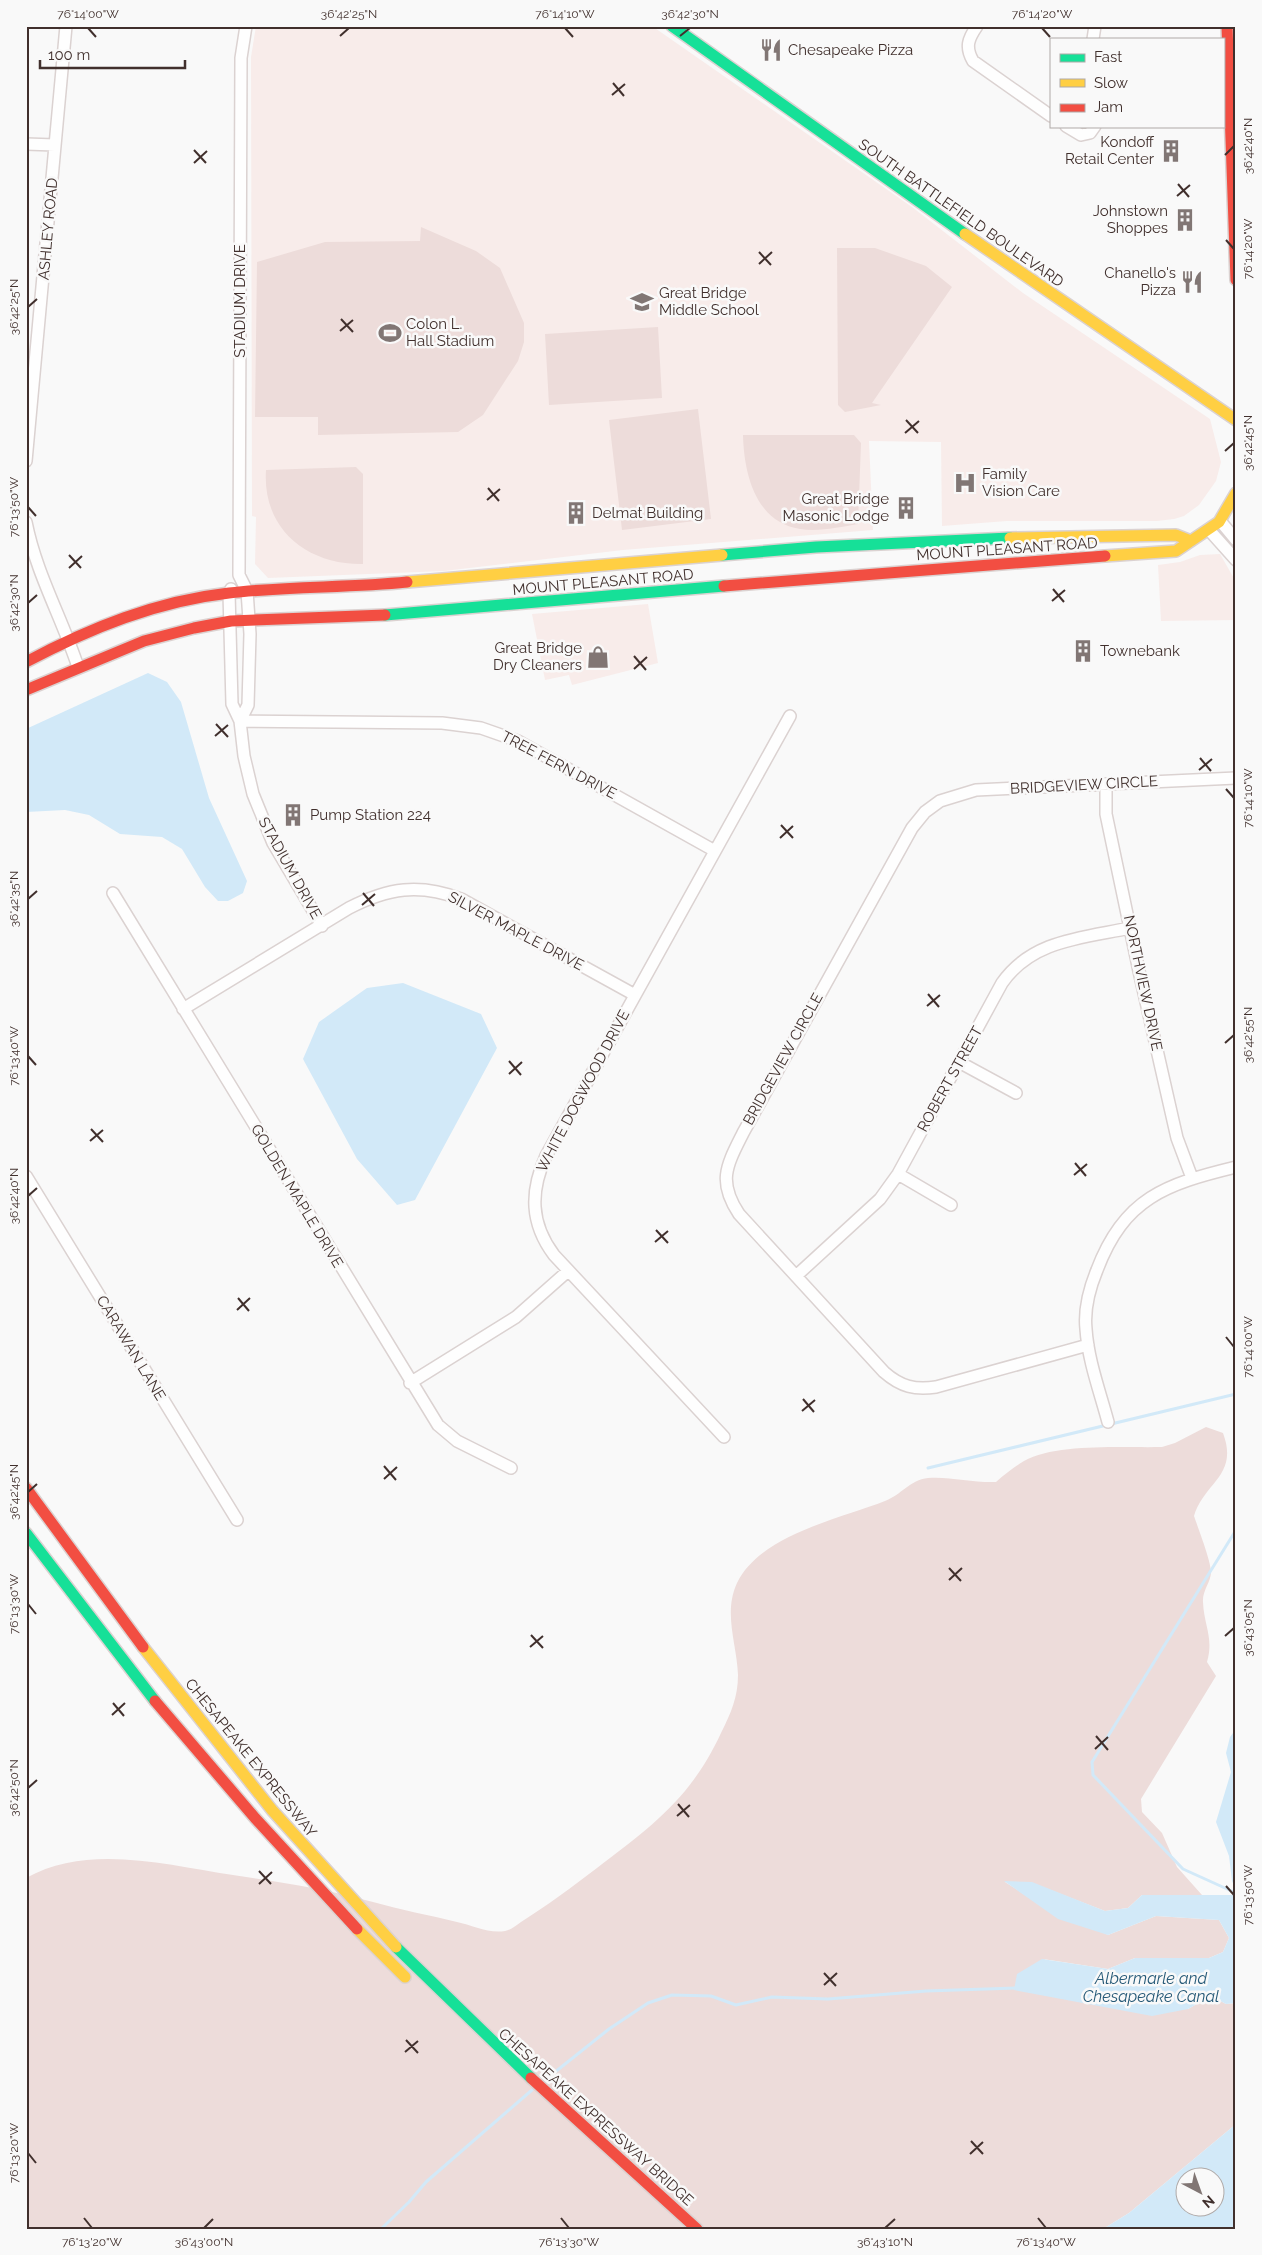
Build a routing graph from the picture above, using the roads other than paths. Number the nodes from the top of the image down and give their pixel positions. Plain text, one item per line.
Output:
1 (66, 26) edge
2 (246, 26) edge
3 (672, 26) edge
4 (977, 26) edge
5 (1226, 27) edge
6 (1232, 94) edge
7 (1050, 115) edge
8 (1069, 128) edge
9 (1094, 128) edge
10 (26, 144) edge
11 (55, 145) junction
12 (1236, 280) edge
13 (1236, 420) edge
14 (26, 461) edge
15 (1236, 493) edge
16 (1236, 506) edge
17 (1222, 520) junction
18 (26, 522) edge
19 (1210, 531) junction
20 (1150, 536) junction
21 (1236, 540) edge
22 (1191, 541) junction
23 (1236, 560) edge
24 (1019, 564) junction
25 (239, 575) junction
26 (248, 591) junction
27 (229, 593) junction
28 (248, 619) junction
29 (231, 621) junction
30 (69, 639) junction
31 (26, 662) edge
32 (78, 667) junction
33 (26, 690) edge
34 (790, 716) dead end
35 (240, 721) junction
36 (1236, 778) edge
37 (1106, 785) junction
38 (715, 850) junction
39 (113, 892) dead end
40 (322, 926) junction
41 (1130, 928) junction
42 (635, 995) junction
43 (184, 1009) junction
44 (959, 1062) junction
45 (1016, 1093) dead end
46 (1236, 1167) edge
47 (898, 1174) junction
48 (26, 1176) edge
49 (1192, 1178) junction
50 (951, 1205) dead end
51 (568, 1271) junction
52 (796, 1276) junction
53 (1088, 1345) junction
54 (410, 1383) junction
55 (1108, 1422) dead end
56 (724, 1437) dead end
57 (511, 1468) dead end
58 (26, 1488) edge
59 (237, 1520) dead end
60 (26, 1533) edge
61 (416, 1988) dead end
62 (476, 2027) joint
63 (697, 2229) edge

1 - 11 street, ASHLEY ROAD
2 - 25 street, STADIUM DRIVE
3 - 13 main road, SOUTH BATTLEFIELD BOULEVARD
4 - 7 street
5 - 6 main road
6 - 12 main road
8 - 9 street
10 - 11 street
11 - 14 street, ASHLEY ROAD
15 - 17 main road, MOUNT PLEASANT ROAD
16 - 17 main road
17 - 19 main road, MOUNT PLEASANT ROAD
17 - 21 street
18 - 30 street
19 - 22 main road, MOUNT PLEASANT ROAD
19 - 23 street
20 - 22 main road, MOUNT PLEASANT ROAD
20 - 24 main road
20 - 26 main road, MOUNT PLEASANT ROAD
22 - 24 main road, MOUNT PLEASANT ROAD
24 - 28 main road, MOUNT PLEASANT ROAD
25 - 26 street, STADIUM DRIVE
25 - 27 street, STADIUM DRIVE
26 - 27 main road, MOUNT PLEASANT ROAD
26 - 28 street, STADIUM DRIVE
27 - 29 street, STADIUM DRIVE
27 - 30 main road, MOUNT PLEASANT ROAD
28 - 29 main road, MOUNT PLEASANT ROAD
28 - 35 street, STADIUM DRIVE
29 - 32 main road, MOUNT PLEASANT ROAD
29 - 35 street, STADIUM DRIVE
30 - 31 main road, MOUNT PLEASANT ROAD
30 - 32 street
32 - 33 main road, MOUNT PLEASANT ROAD
34 - 38 street, WHITE DOGWOOD DRIVE
35 - 38 street, TREE FERN DRIVE
35 - 40 street, STADIUM DRIVE
36 - 37 street, BRIDGEVIEW CIRCLE
37 - 41 street, NORTHVIEW DRIVE
37 - 52 street, BRIDGEVIEW CIRCLE
38 - 42 street, WHITE DOGWOOD DRIVE
39 - 43 street, GOLDEN MAPLE DRIVE
40 - 42 street, SILVER MAPLE DRIVE
40 - 43 street, SILVER MAPLE DRIVE
41 - 44 street, ROBERT STREET
41 - 49 street, NORTHVIEW DRIVE
42 - 51 street, WHITE DOGWOOD DRIVE
43 - 54 street, GOLDEN MAPLE DRIVE
44 - 45 street
44 - 47 street, ROBERT STREET
46 - 49 street
47 - 50 street
47 - 52 street, ROBERT STREET
48 - 59 street, CARAWAN LANE
49 - 53 street
51 - 54 street
51 - 56 street, WHITE DOGWOOD DRIVE
52 - 53 street, BRIDGEVIEW CIRCLE
53 - 55 street
54 - 57 street, GOLDEN MAPLE DRIVE
58 - 62 main road, CHESAPEAKE EXPRESSWAY
60 - 61 main road, CHESAPEAKE EXPRESSWAY
62 - 63 main road, CHESAPEAKE EXPRESSWAY BRIDGE

